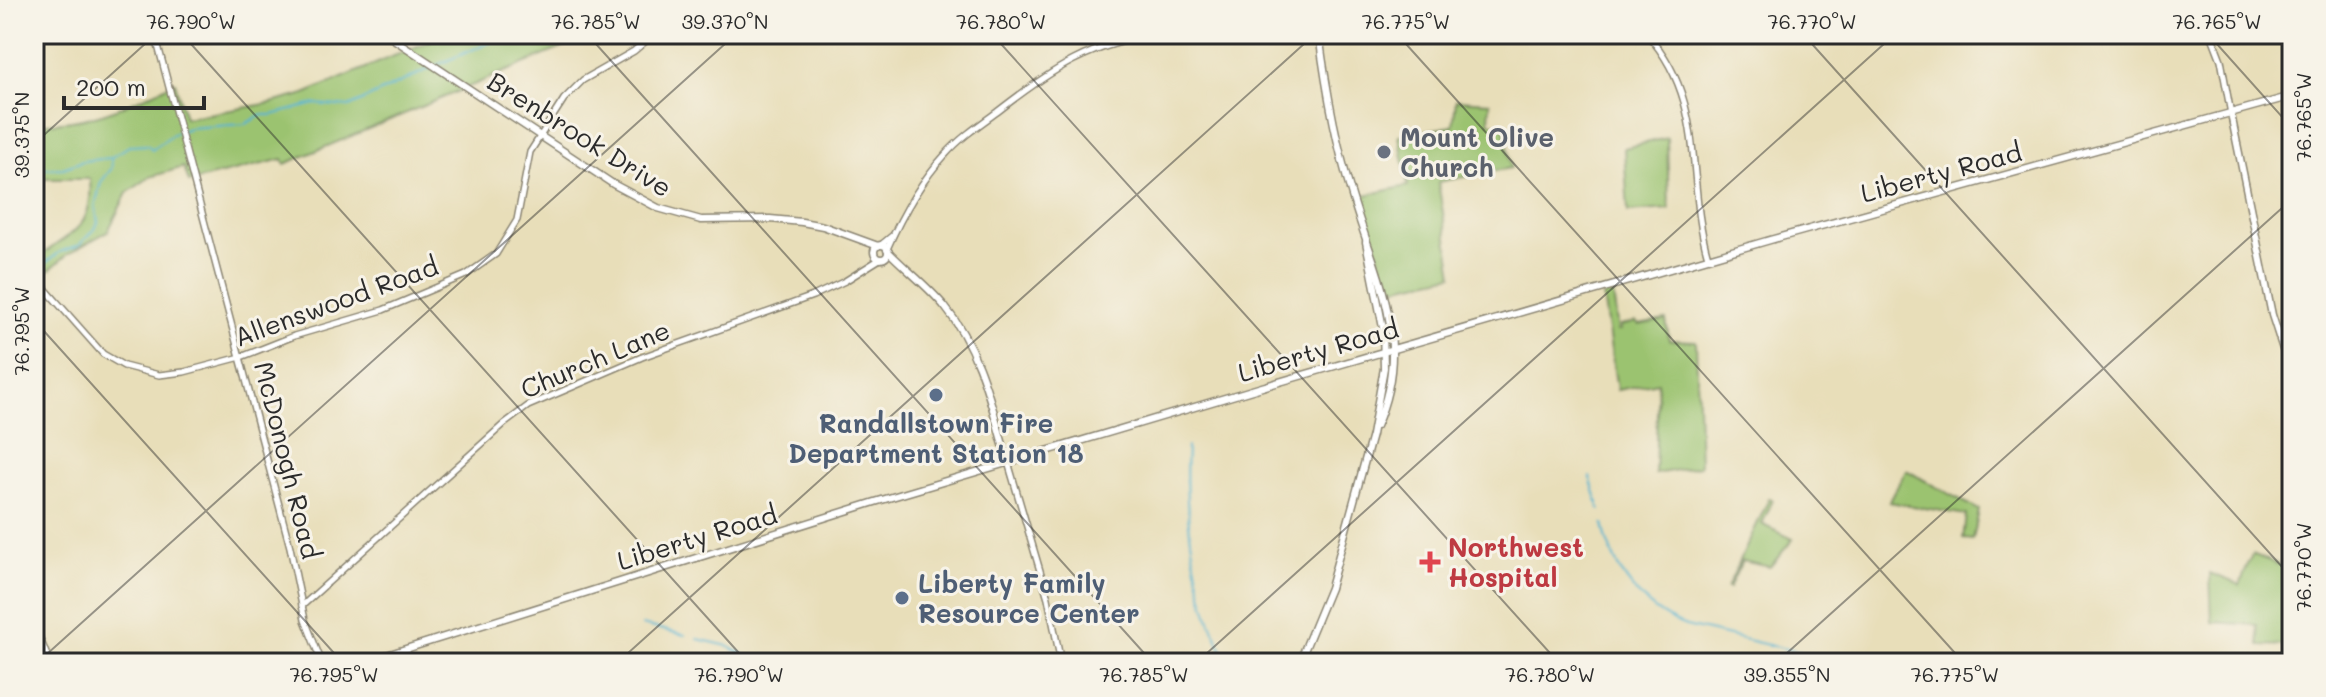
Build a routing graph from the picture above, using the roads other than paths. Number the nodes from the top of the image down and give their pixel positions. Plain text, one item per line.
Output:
1 (155, 34) edge
2 (386, 34) edge
3 (654, 34) edge
4 (1162, 34) edge
5 (1319, 34) edge
6 (1647, 34) edge
7 (2211, 34) edge
8 (2292, 96) edge
9 (2231, 114) junction
10 (539, 135) junction
11 (1366, 242) junction
12 (881, 252) junction
13 (1708, 257) junction
14 (34, 276) edge
15 (1393, 349) junction
16 (1384, 352) junction
17 (241, 357) junction
18 (2292, 365) edge
19 (1372, 435) junction
20 (1008, 462) junction
21 (302, 606) junction
22 (34, 624) edge
23 (50, 663) edge
24 (322, 663) edge
25 (361, 663) edge
26 (1061, 663) edge
27 (1299, 663) edge

1 - 17 street, McDonogh Road
2 - 10 main road, Brenbrook Drive
3 - 10 street, Allenswood Road
4 - 12 street, Church Lane
5 - 11 main road
6 - 13 street
7 - 9 street
8 - 9 main road, Liberty Road
9 - 13 main road, Liberty Road
9 - 18 main road
10 - 12 main road, Brenbrook Drive
10 - 17 street, Allenswood Road
11 - 15 main road
11 - 16 main road
12 - 20 main road, Brenbrook Drive
12 - 21 street, Church Lane
13 - 15 main road, Liberty Road
14 - 17 street, Allenswood Road
15 - 16 main road, Liberty Road
15 - 19 main road
16 - 19 main road
16 - 20 main road, Liberty Road
17 - 21 street, McDonogh Road
19 - 27 main road
20 - 25 main road, Liberty Road
20 - 26 street, Brenbrook Drive
21 - 24 street, McDonogh Road
22 - 23 street

